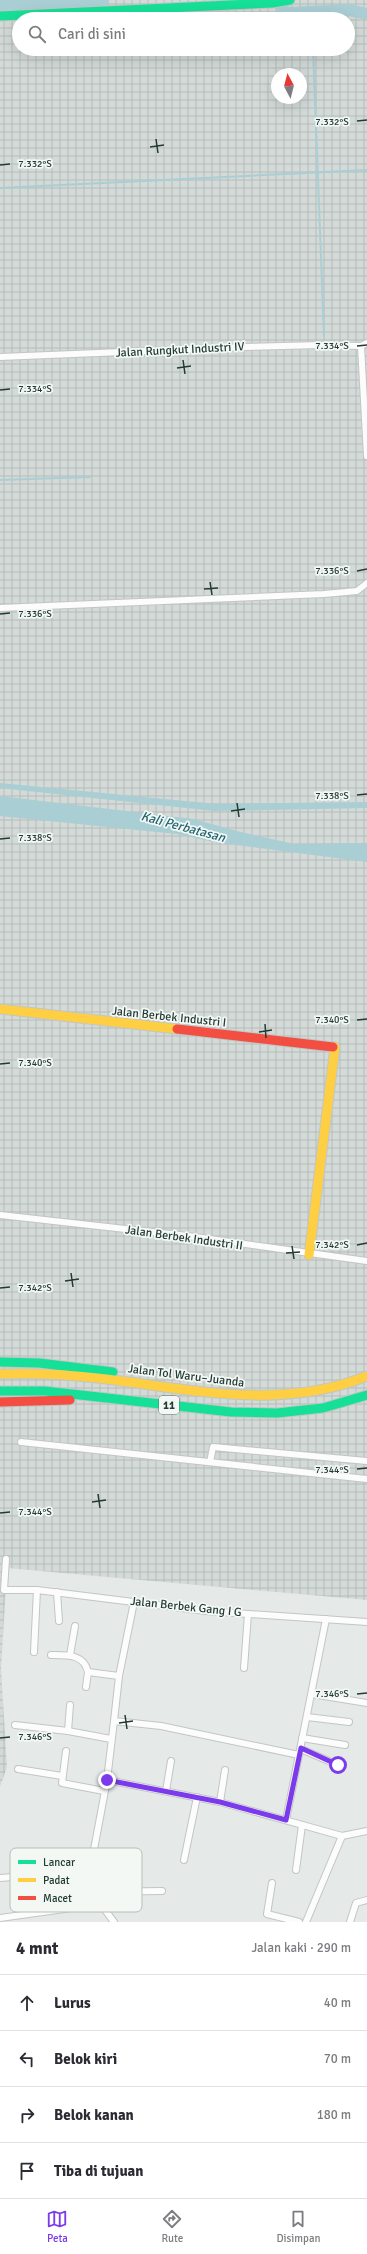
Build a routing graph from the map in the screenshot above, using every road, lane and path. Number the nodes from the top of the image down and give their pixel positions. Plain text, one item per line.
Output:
1 (287, 1) edge
2 (84, 12) edge
3 (12, 15) edge
4 (0, 16) edge
5 (367, 342) edge
6 (361, 346) junction
7 (0, 357) edge
8 (367, 456) edge
9 (367, 583) edge
10 (0, 608) edge
11 (0, 1009) edge
12 (0, 1215) edge
13 (309, 1255) junction
14 (367, 1262) edge
15 (0, 1362) edge
16 (0, 1374) edge
17 (367, 1376) edge
18 (0, 1391) edge
19 (225, 1395) junction
20 (367, 1395) edge
21 (0, 1402) edge
22 (210, 1409) junction
23 (21, 1442) dead end
24 (367, 1461) edge
25 (210, 1462) junction
26 (367, 1480) edge
27 (6, 1559) dead end
28 (37, 1590) junction
29 (57, 1592) junction
30 (134, 1602) junction
31 (248, 1614) junction
32 (326, 1619) junction
33 (59, 1621) dead end
34 (367, 1622) edge
35 (75, 1626) dead end
36 (34, 1652) dead end
37 (51, 1655) dead end
38 (70, 1655) junction
39 (244, 1668) dead end
40 (88, 1672) junction
41 (119, 1676) junction
42 (86, 1687) dead end
43 (312, 1694) junction
44 (367, 1702) edge
45 (70, 1705) dead end
46 (307, 1717) junction
47 (114, 1721) junction
48 (349, 1722) dead end
49 (15, 1725) dead end
50 (68, 1731) junction
51 (302, 1738) junction
52 (111, 1739) junction
53 (345, 1745) dead end
54 (66, 1751) dead end
55 (300, 1752) junction
56 (171, 1761) dead end
57 (338, 1765) dead end
58 (18, 1769) dead end
59 (225, 1770) dead end
60 (62, 1776) junction
61 (107, 1780) junction
62 (104, 1791) junction
63 (166, 1791) junction
64 (197, 1797) junction
65 (220, 1802) junction
66 (286, 1820) junction
67 (302, 1825) junction
68 (367, 1831) edge
69 (342, 1836) junction
70 (94, 1848) edge
71 (184, 1860) dead end
72 (296, 1870) dead end
73 (10, 1877) edge
74 (0, 1878) edge
75 (272, 1883) dead end
76 (142, 1891) edge
77 (162, 1891) dead end
78 (367, 1900) edge
79 (35, 1912) edge
80 (107, 1912) edge
81 (0, 1918) edge
82 (114, 1922) edge
83 (299, 1922) edge
84 (306, 1922) edge
85 (350, 1922) edge

1 - 2 main road
3 - 4 main road
5 - 6 street
6 - 7 street, Jalan Rungkut Industri IV
6 - 8 street
9 - 10 street
11 - 13 main road, Jalan Berbek Industri I
12 - 13 street, Jalan Berbek Industri II
13 - 14 street, Jalan Berbek Industri II
15 - 19 main road
16 - 19 main road, Jalan Tol Waru–Juanda / 11
17 - 19 main road, Jalan Tol Waru–Juanda / 11
18 - 22 main road, 11
20 - 22 main road, 11
21 - 22 main road
23 - 25 street
24 - 25 street
25 - 26 street
27 - 28 street, Jalan Berbek Gang I G
28 - 29 street, Jalan Berbek Gang I G
28 - 36 street
29 - 30 street, Jalan Berbek Gang I G
29 - 33 street
30 - 31 street, Jalan Berbek Gang I G
30 - 41 street
31 - 32 street, Jalan Berbek Gang I G
31 - 39 street
32 - 34 street, Jalan Berbek Gang I G
32 - 43 street
35 - 38 street
37 - 38 street
38 - 40 street
40 - 41 street
40 - 42 street
41 - 47 street
43 - 44 street
43 - 46 street
45 - 50 street
46 - 48 street
46 - 51 street
47 - 52 street
47 - 55 street
49 - 50 street
50 - 52 street
51 - 53 street
51 - 55 street
52 - 61 street
54 - 60 street
55 - 57 street
55 - 66 street
56 - 63 street
58 - 60 street
59 - 65 street
60 - 62 street
61 - 62 street
61 - 63 street
62 - 70 street
63 - 64 street
64 - 65 street
64 - 71 street
65 - 66 street
66 - 67 street
67 - 69 street
67 - 72 street
68 - 69 street
69 - 84 street
73 - 74 street
75 - 83 street
76 - 77 street
78 - 85 street
79 - 81 street
80 - 82 street

